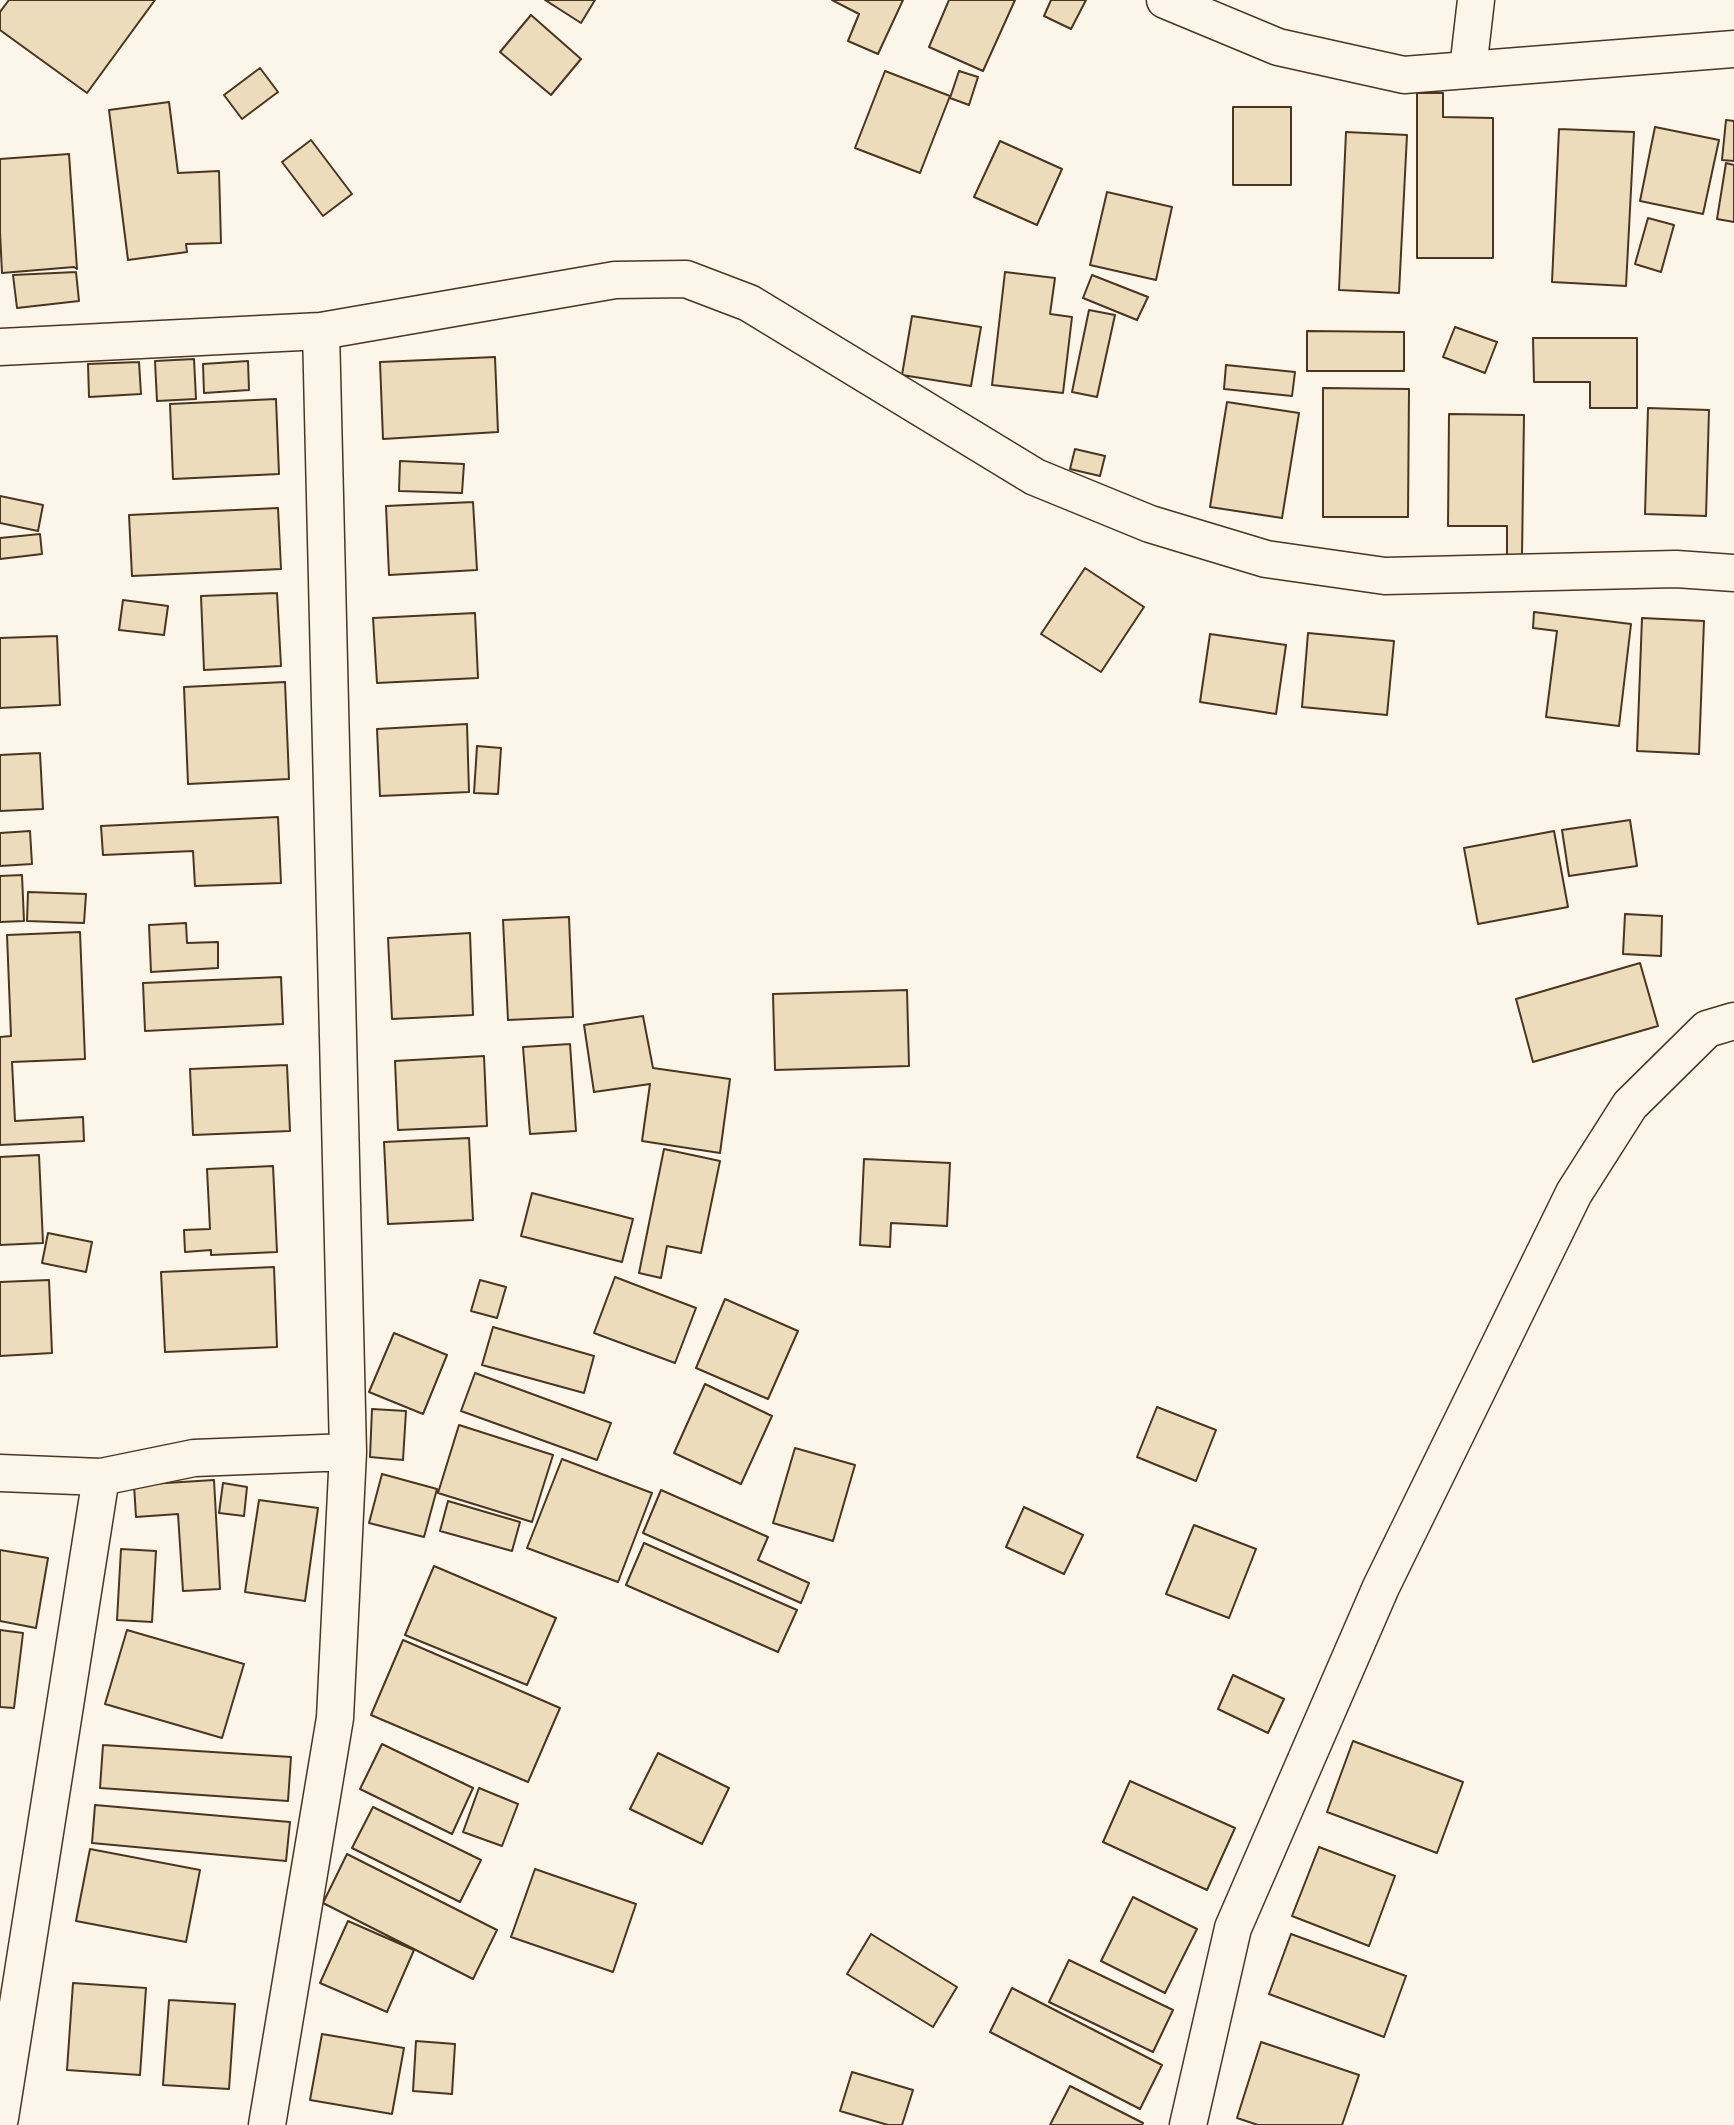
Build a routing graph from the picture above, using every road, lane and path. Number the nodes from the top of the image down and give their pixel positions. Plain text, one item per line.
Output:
1 (1165, 0) edge
2 (1476, 0) edge
3 (1734, 49) edge
4 (1468, 69) junction
5 (321, 331) junction
6 (0, 347) edge
7 (1734, 573) edge
8 (1734, 1021) edge
9 (348, 1452) junction
10 (0, 1473) edge
11 (101, 1477) junction
12 (0, 2118) edge
13 (267, 2125) edge
14 (1188, 2125) edge

1 - 4 street
2 - 4 street
3 - 4 street
5 - 6 street
5 - 7 street
5 - 9 street
8 - 14 street
9 - 11 street
9 - 13 street
10 - 11 street
11 - 12 street

